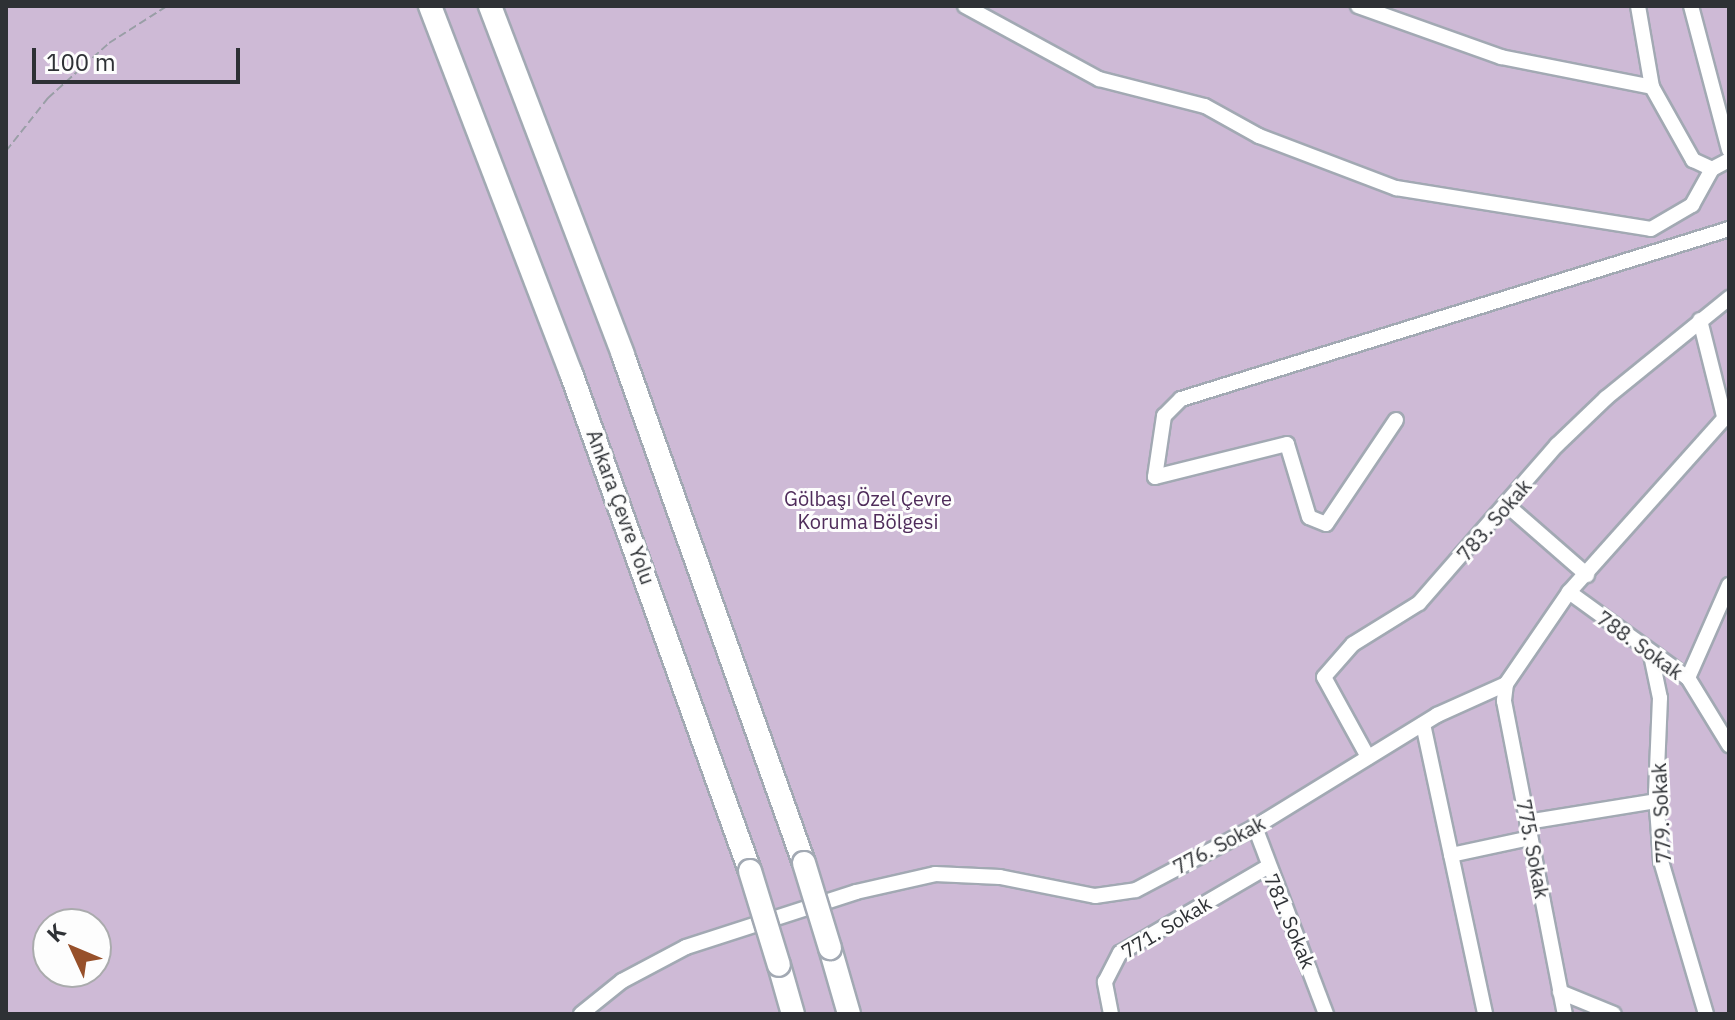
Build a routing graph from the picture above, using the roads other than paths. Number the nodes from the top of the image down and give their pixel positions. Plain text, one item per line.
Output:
1 (430, 6) edge
2 (490, 6) edge
3 (965, 6) edge
4 (1358, 6) edge
5 (1638, 6) edge
6 (1691, 6) edge
7 (1652, 87) junction
8 (1729, 150) edge
9 (1729, 160) edge
10 (1712, 169) junction
11 (1729, 229) edge
12 (1729, 298) edge
13 (1700, 320) junction
14 (1727, 414) edge
15 (1396, 420) dead end
16 (1508, 506) junction
17 (1587, 575) junction
18 (1729, 585) edge
19 (1569, 592) junction
20 (1651, 655) junction
21 (1688, 678) junction
22 (1506, 684) junction
23 (1423, 724) junction
24 (1729, 745) edge
25 (1368, 757) junction
26 (1657, 801) junction
27 (1527, 822) junction
28 (1255, 827) junction
29 (1530, 838) junction
30 (1451, 855) junction
31 (1267, 867) junction
32 (1560, 992) junction
33 (581, 1014) edge
34 (793, 1014) edge
35 (849, 1014) edge
36 (1111, 1014) edge
37 (1326, 1014) edge
38 (1485, 1014) edge
39 (1565, 1014) edge
40 (1614, 1014) edge
41 (1706, 1014) edge

1 - 34 highway, Ankara Çevre Yolu, bridge
2 - 35 highway, bridge
3 - 10 street
4 - 7 street
5 - 7 street
6 - 8 street
7 - 10 street
9 - 10 street
11 - 15 street
12 - 13 street, 783. Sokak
13 - 14 street
13 - 16 street, 783. Sokak
14 - 17 street, 776. Sokak
16 - 17 street
16 - 25 street, 783. Sokak
17 - 19 street, 776. Sokak
18 - 21 street
19 - 20 street, 788. Sokak
19 - 22 street, 776. Sokak
20 - 21 street, 788. Sokak
20 - 26 street, 779. Sokak
21 - 24 street, 788. Sokak
22 - 23 street, 776. Sokak
22 - 27 street, 775. Sokak
23 - 25 street, 776. Sokak
23 - 30 street
25 - 28 street, 776. Sokak
26 - 27 street
26 - 41 street, 779. Sokak
27 - 29 street, 775. Sokak
28 - 31 street, 781. Sokak
28 - 33 street, 776. Sokak
29 - 30 street
29 - 32 street, 775. Sokak
30 - 38 street
31 - 36 street, 771. Sokak
31 - 37 street, 781. Sokak
32 - 39 street, 775. Sokak
32 - 40 street

